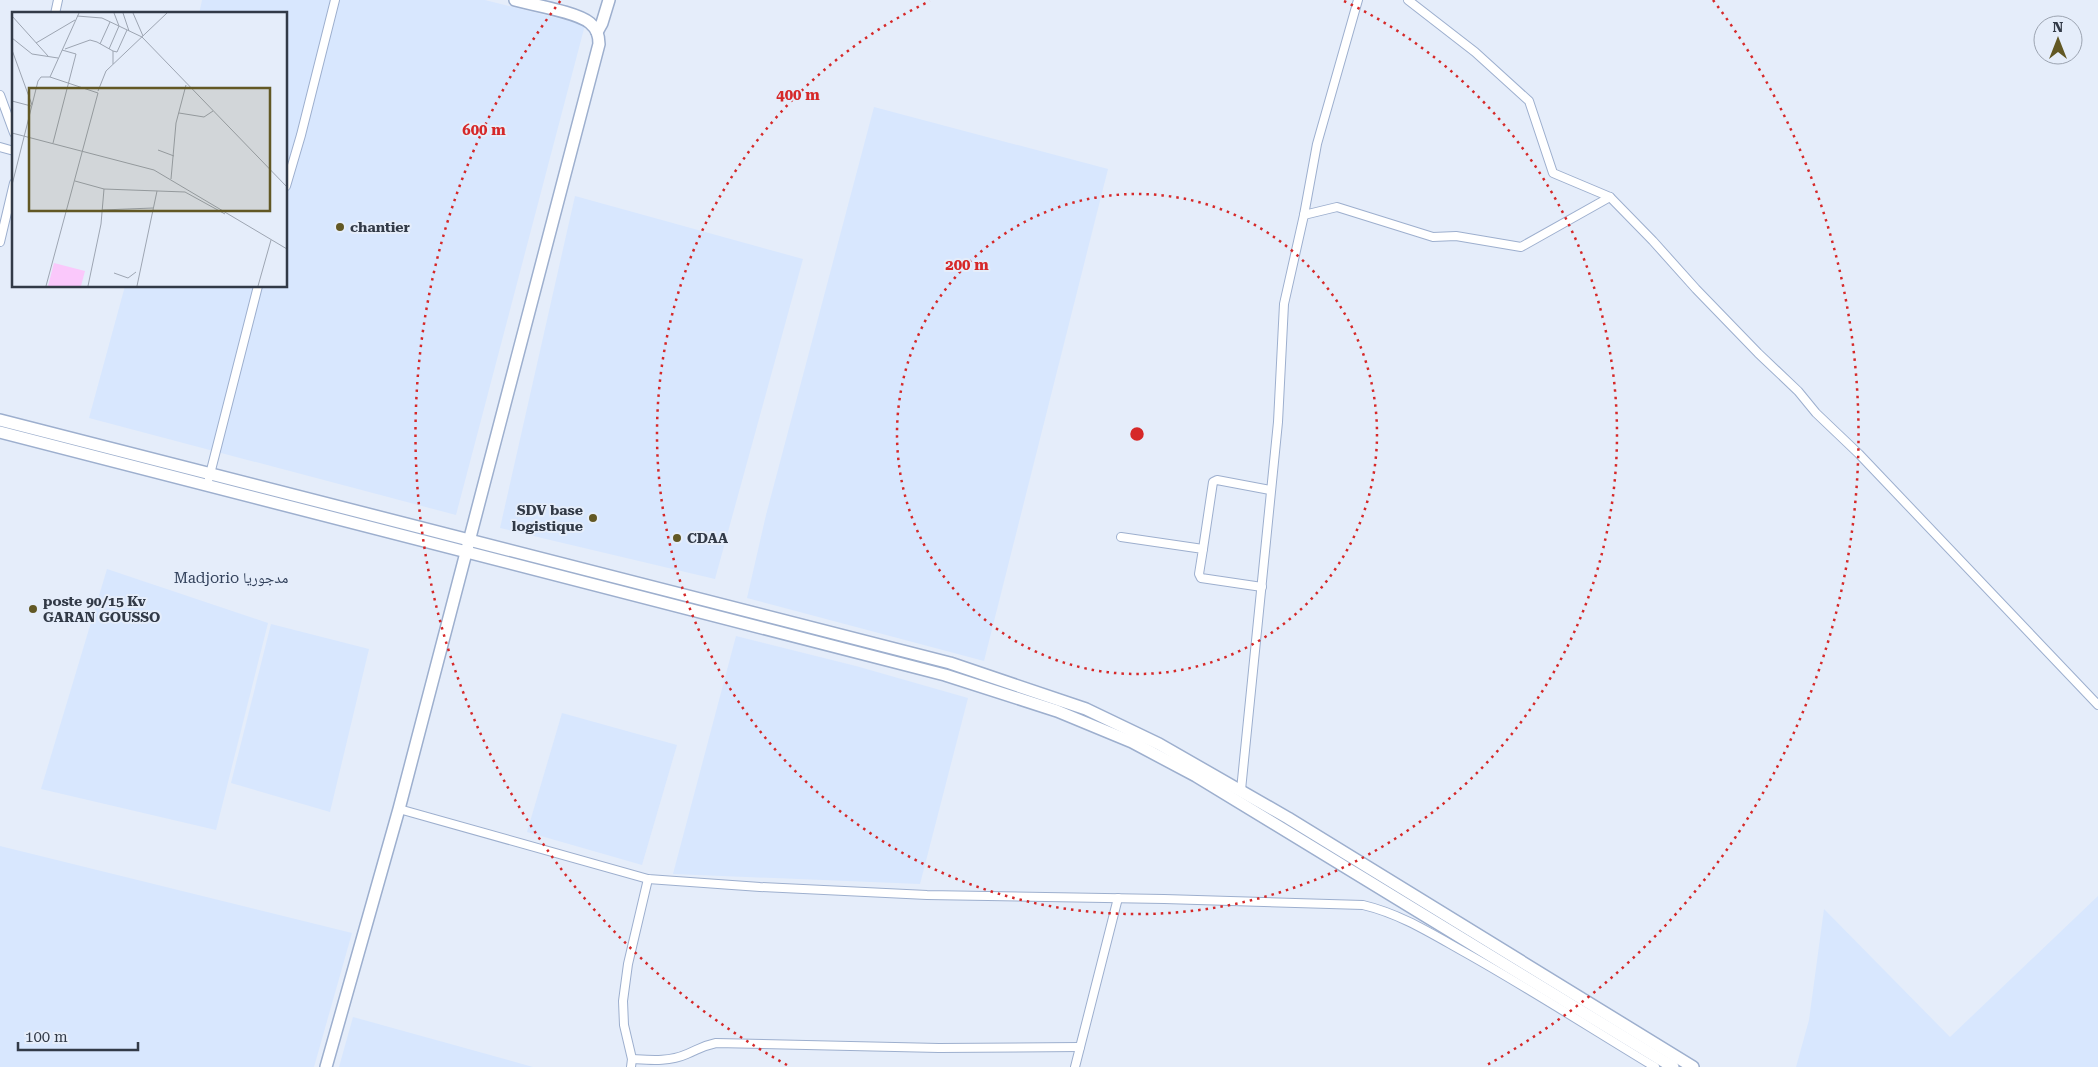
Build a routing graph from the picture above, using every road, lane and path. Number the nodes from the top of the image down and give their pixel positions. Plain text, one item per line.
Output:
1 (335, 0) edge
2 (515, 0) edge
3 (609, 0) edge
4 (1358, 0) edge
5 (1408, 0) edge
6 (598, 32) junction
7 (0, 95) edge
8 (12, 128) edge
9 (288, 178) edge
10 (12, 191) edge
11 (1610, 197) junction
12 (1304, 214) junction
13 (0, 242) edge
14 (257, 288) edge
15 (0, 420) edge
16 (0, 432) edge
17 (209, 480) junction
18 (1270, 490) junction
19 (1121, 537) dead end
20 (468, 546) junction
21 (1203, 549) junction
22 (1262, 587) junction
23 (2098, 704) edge
24 (1241, 790) junction
25 (399, 809) junction
26 (648, 879) junction
27 (1118, 898) junction
28 (1080, 1047) junction
29 (632, 1063) edge
30 (326, 1067) edge
31 (1075, 1067) edge
32 (1655, 1067) edge
33 (1673, 1067) edge
34 (1693, 1067) edge

1 - 9 street
2 - 6 street
3 - 6 street
4 - 12 street
5 - 11 street
6 - 20 street
7 - 8 street
10 - 13 street
11 - 12 street
11 - 23 street
12 - 18 street
14 - 17 street
15 - 17 street
16 - 17 street
17 - 20 street
18 - 21 street
18 - 22 street
19 - 21 street
20 - 24 street
20 - 25 street
20 - 33 street
21 - 22 street
22 - 24 street
24 - 34 street
25 - 26 street
25 - 30 street
26 - 27 street
26 - 29 street
27 - 28 street
27 - 32 street
28 - 29 street
28 - 31 street

